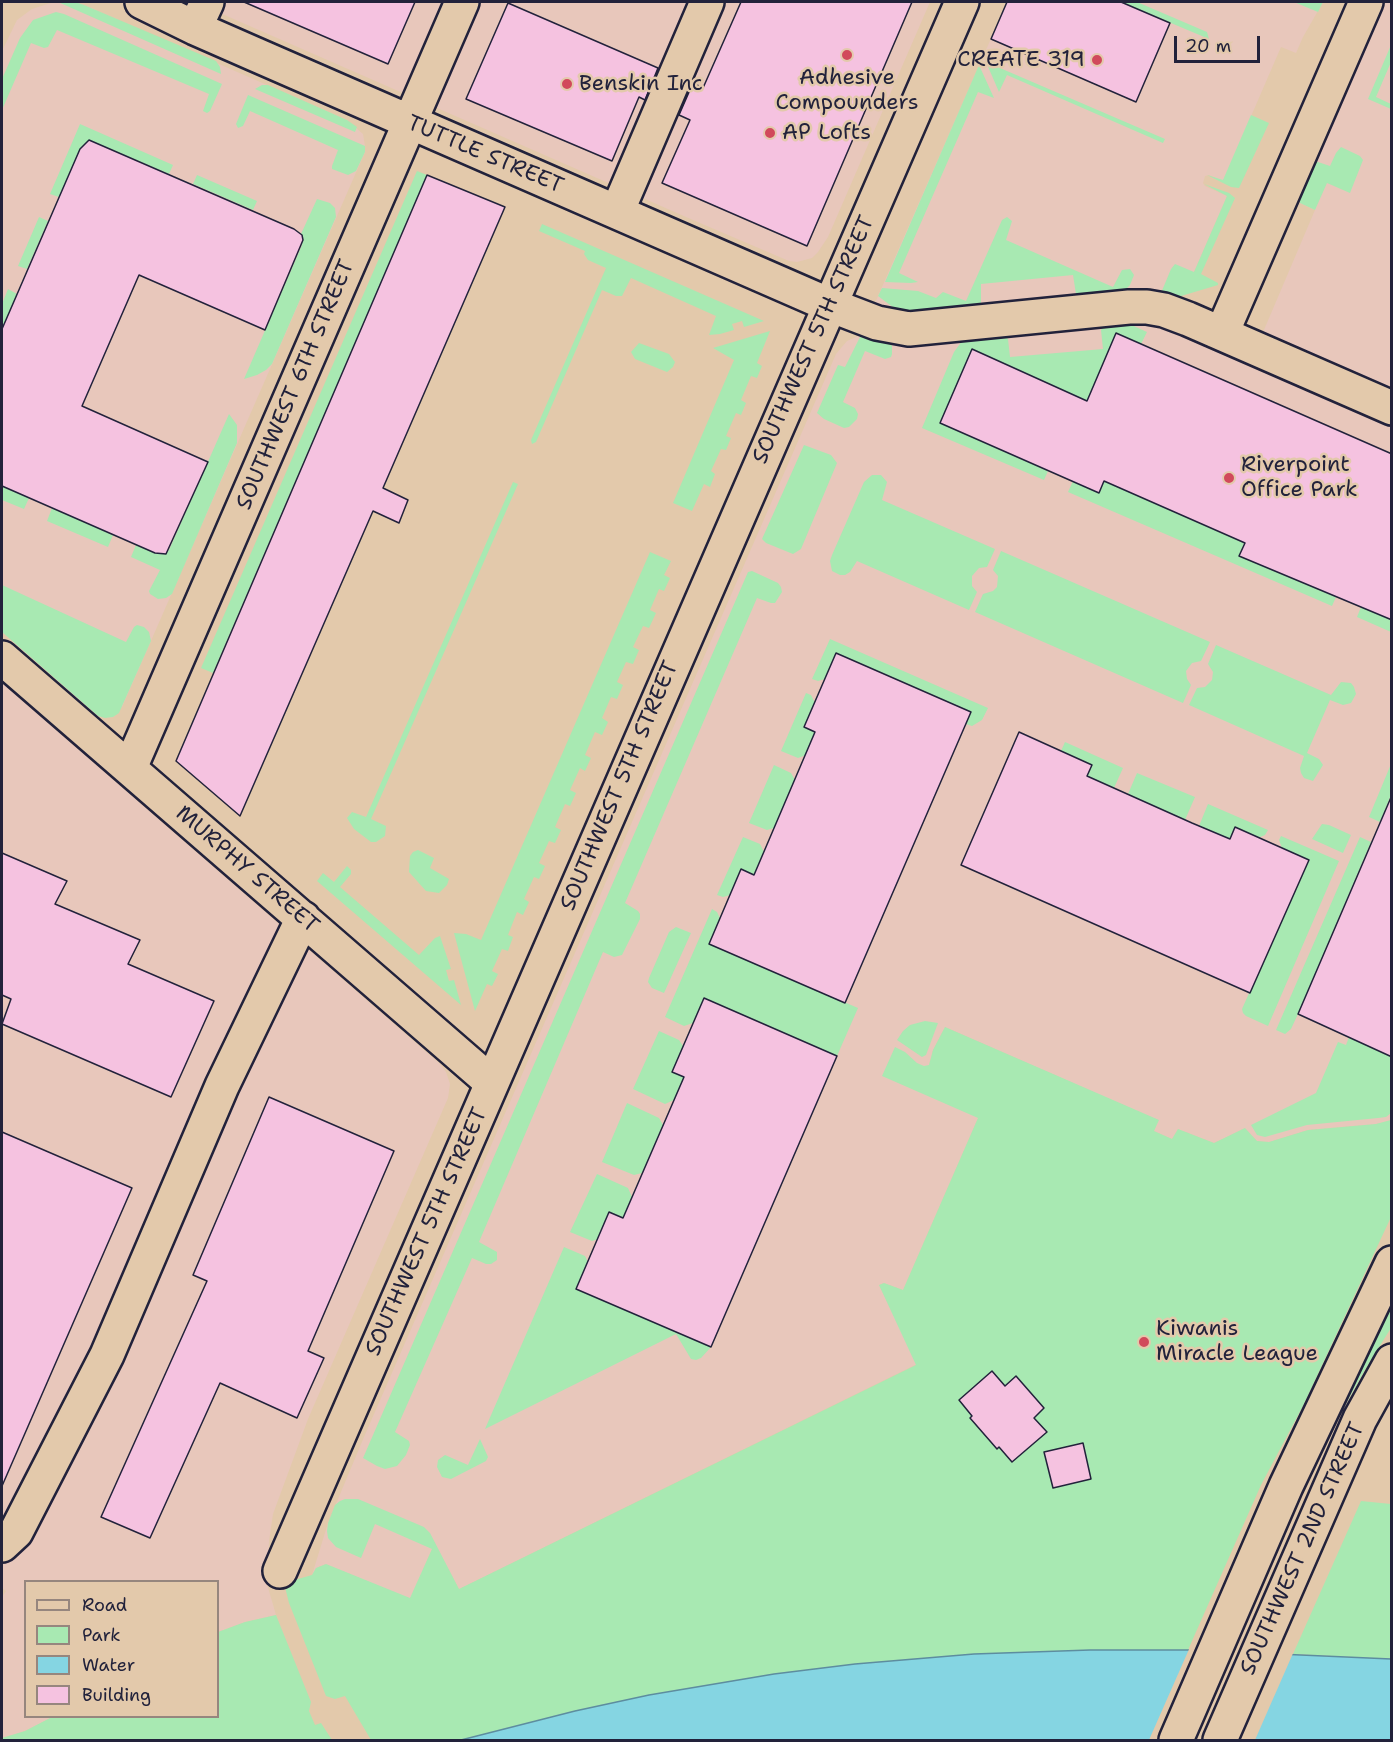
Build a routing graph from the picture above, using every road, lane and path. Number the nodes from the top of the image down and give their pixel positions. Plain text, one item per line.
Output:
1 (142, 2) edge
2 (462, 2) edge
3 (706, 2) edge
4 (962, 2) edge
5 (1366, 2) edge
6 (201, 15) edge
7 (410, 122) junction
8 (617, 212) junction
9 (830, 305) junction
10 (1222, 333) junction
11 (1392, 408) edge
12 (2, 658) edge
13 (130, 768) junction
14 (303, 918) junction
15 (492, 1083) junction
16 (1392, 1263) edge
17 (1392, 1361) edge
18 (2, 1545) edge
19 (280, 1571) dead end
20 (1176, 1740) edge
21 (1220, 1740) edge

1 - 6 street, TUTTLE STREET
2 - 7 street, SOUTHWEST 6TH STREET
3 - 8 street
4 - 9 street, SOUTHWEST 5TH STREET
5 - 10 street
6 - 7 street, TUTTLE STREET
7 - 8 street, TUTTLE STREET
7 - 13 street, SOUTHWEST 6TH STREET
8 - 9 street, TUTTLE STREET
9 - 10 street, TUTTLE STREET
9 - 15 street, SOUTHWEST 5TH STREET
10 - 11 street, TUTTLE STREET
12 - 13 street, MURPHY STREET
13 - 14 street, MURPHY STREET
14 - 15 street, MURPHY STREET
14 - 18 street
15 - 19 street, SOUTHWEST 5TH STREET
16 - 20 street, SOUTHWEST 2ND STREET
17 - 21 street, SOUTHWEST 2ND STREET

